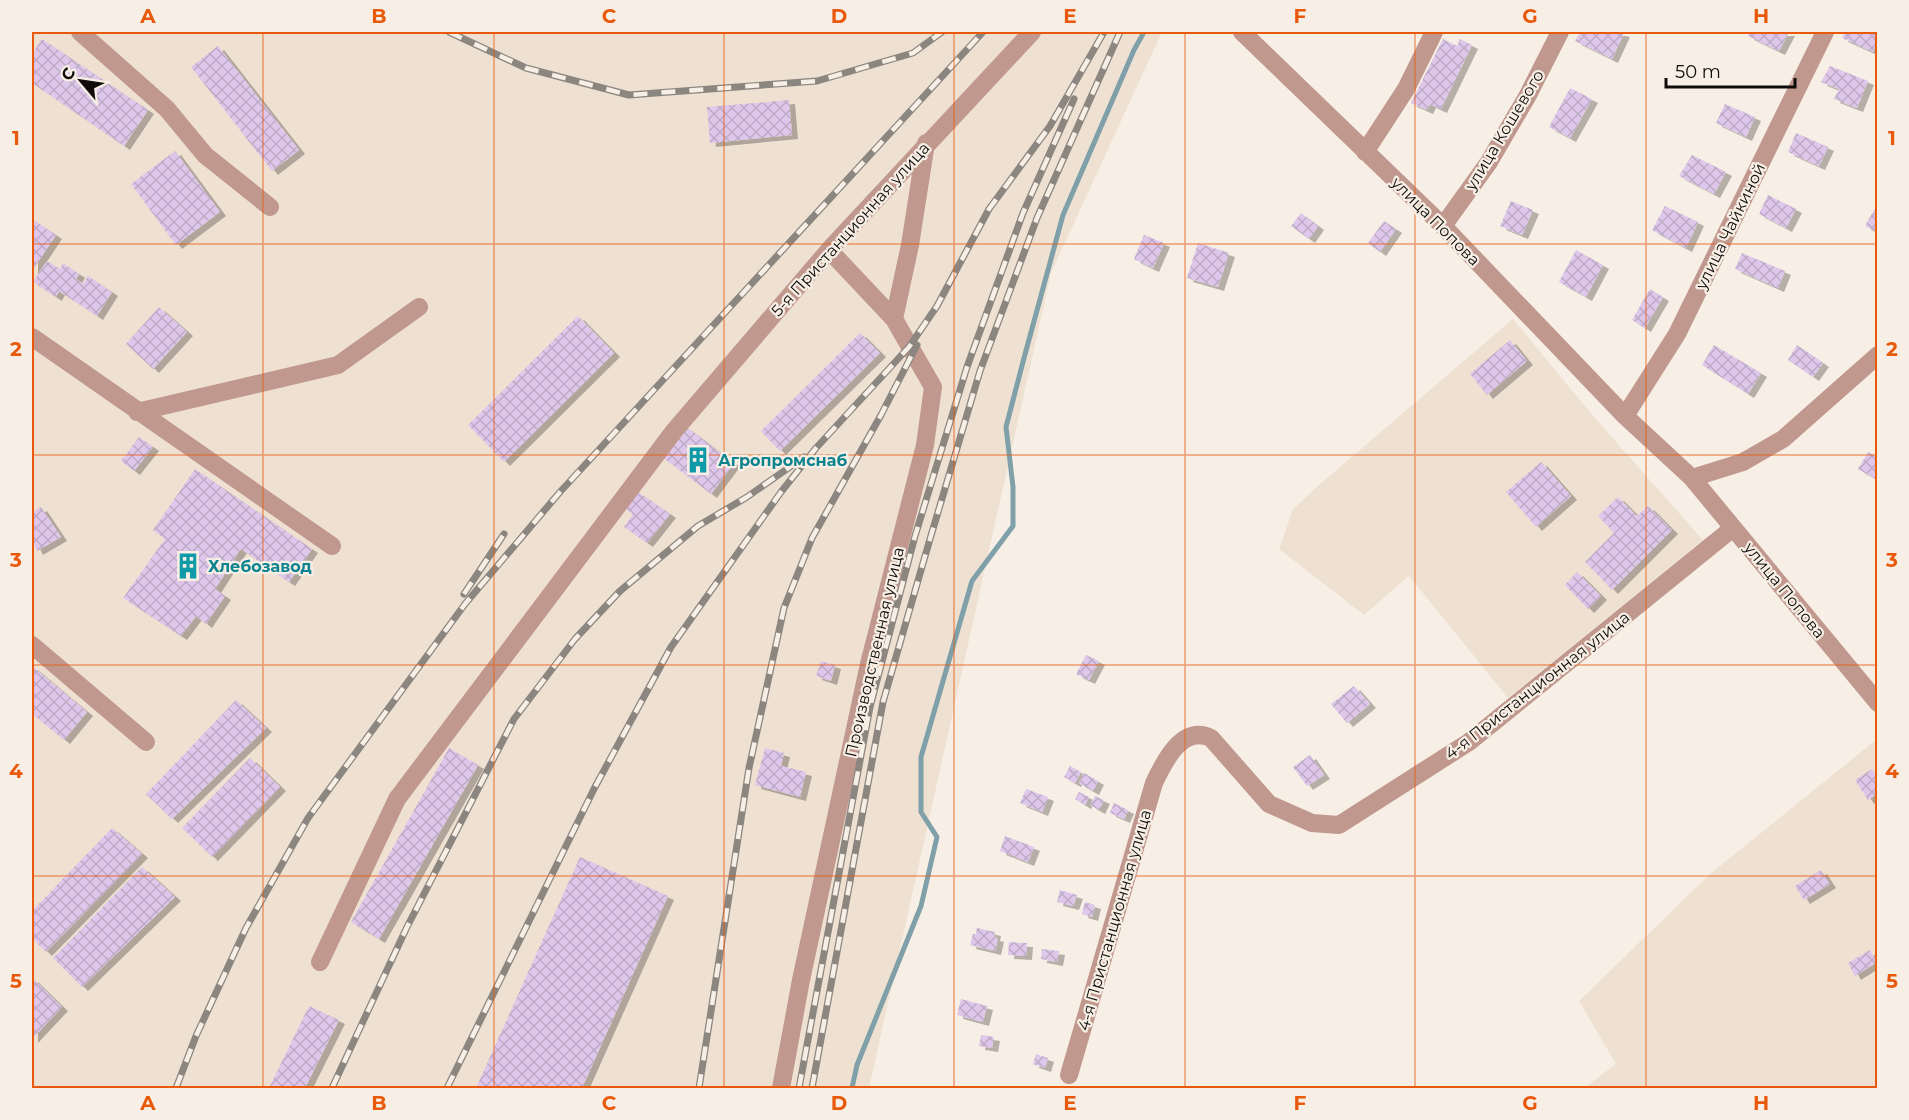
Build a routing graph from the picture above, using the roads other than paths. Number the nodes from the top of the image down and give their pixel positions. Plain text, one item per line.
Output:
1 (80, 32) edge
2 (1032, 32) edge
3 (1242, 32) edge
4 (1434, 32) edge
5 (1560, 32) edge
6 (1825, 32) edge
7 (926, 143) junction
8 (1365, 152) junction
9 (270, 207) dead end
10 (1443, 226) junction
11 (829, 250) junction
12 (419, 307) dead end
13 (894, 320) junction
14 (32, 337) edge
15 (1878, 355) edge
16 (137, 412) junction
17 (1625, 416) junction
18 (1692, 478) junction
19 (1733, 528) junction
20 (332, 546) dead end
21 (32, 645) edge
22 (1878, 703) edge
23 (146, 742) dead end
24 (320, 963) dead end
25 (1069, 1075) dead end
26 (781, 1089) edge

1 - 9 street
2 - 7 street, 5-я Пристанционная улица
3 - 8 street, улица Попова
4 - 8 street
5 - 10 street, улица Кошевого
6 - 17 street, улица Чайкиной
7 - 11 street, 5-я Пристанционная улица
7 - 13 street
8 - 10 street, улица Попова
10 - 17 street, улица Попова
11 - 13 street, Производственная улица
11 - 24 street, 5-я Пристанционная улица
12 - 16 street
13 - 26 street, Производственная улица
14 - 16 street
15 - 18 street
16 - 20 street
17 - 18 street, улица Попова
18 - 19 street, улица Попова
19 - 22 street, улица Попова
19 - 25 street, 4-я Пристанционная улица
21 - 23 street

